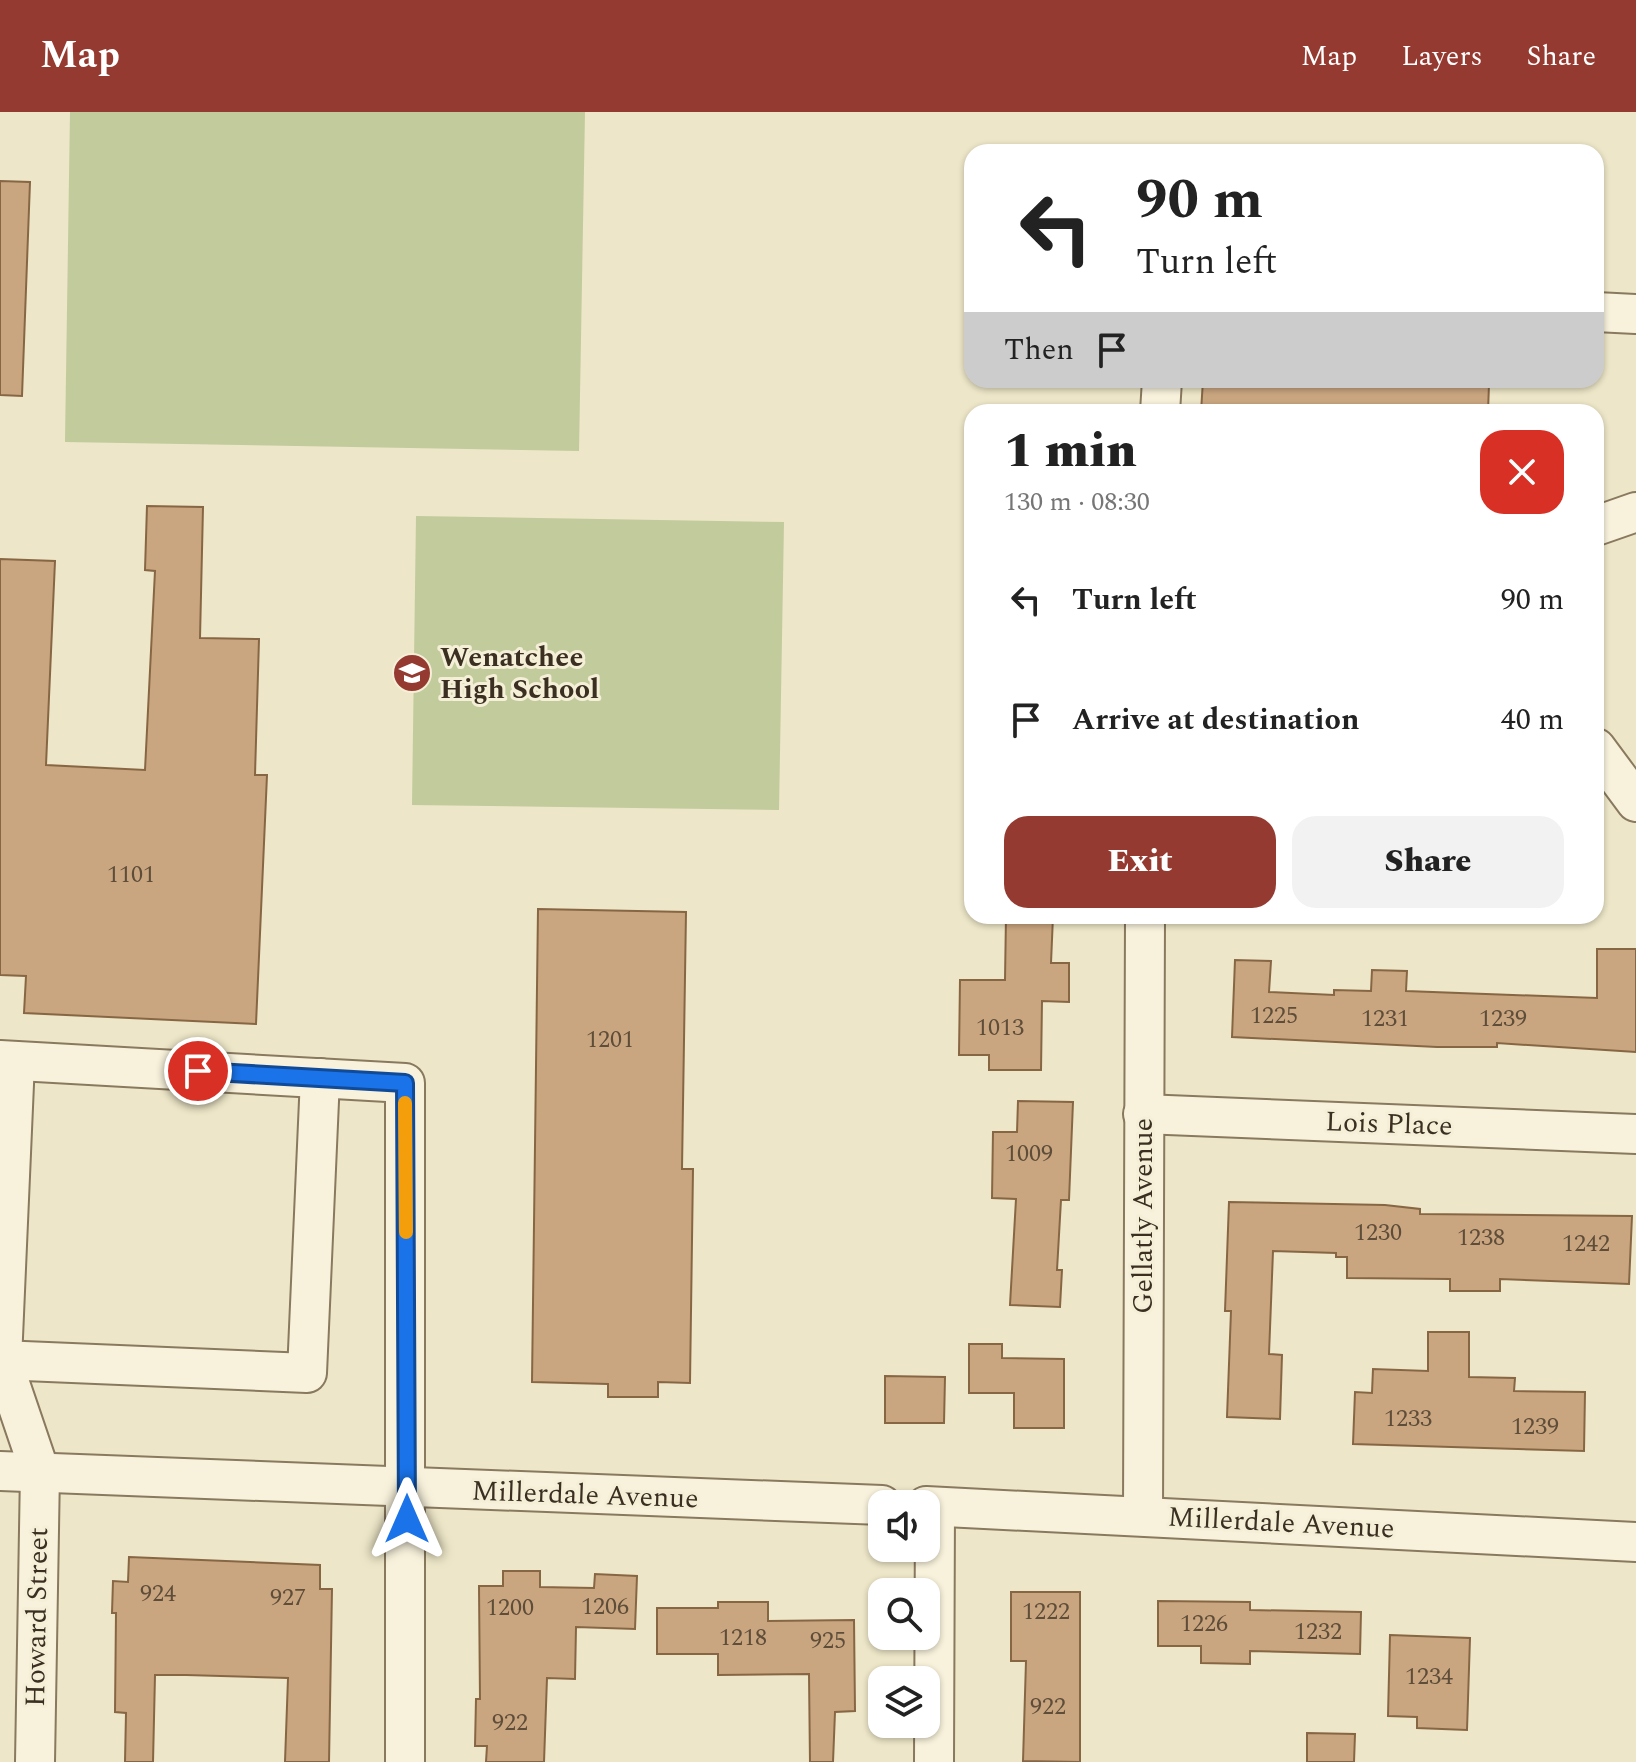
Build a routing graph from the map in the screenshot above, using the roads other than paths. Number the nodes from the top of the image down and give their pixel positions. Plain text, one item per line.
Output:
1 (1604, 312) edge
2 (1636, 314) edge
3 (1636, 512) edge
4 (1604, 523) edge
5 (1604, 759) edge
6 (1636, 802) edge
7 (1145, 924) edge
8 (8, 1060) edge
9 (320, 1078) junction
10 (1143, 1114) junction
11 (1636, 1134) edge
12 (1, 1360) edge
13 (0, 1471) edge
14 (40, 1472) junction
15 (407, 1489) junction
16 (868, 1505) edge
17 (940, 1506) edge
18 (1143, 1515) junction
19 (1636, 1542) edge
20 (931, 1562) edge
21 (35, 1762) edge
22 (405, 1762) edge
23 (934, 1762) edge

1 - 2 street
3 - 4 street
5 - 6 street
7 - 10 street, Gellatly Avenue
8 - 9 street
8 - 12 street
9 - 12 street
9 - 15 street
10 - 11 street, Lois Place
10 - 18 street, Gellatly Avenue
12 - 14 street, Howard Street
13 - 14 street, Millerdale Avenue
14 - 15 street, Millerdale Avenue
14 - 21 street, Howard Street
15 - 16 street, Millerdale Avenue
15 - 22 street
17 - 18 street, Millerdale Avenue
18 - 19 street, Millerdale Avenue
20 - 23 street

